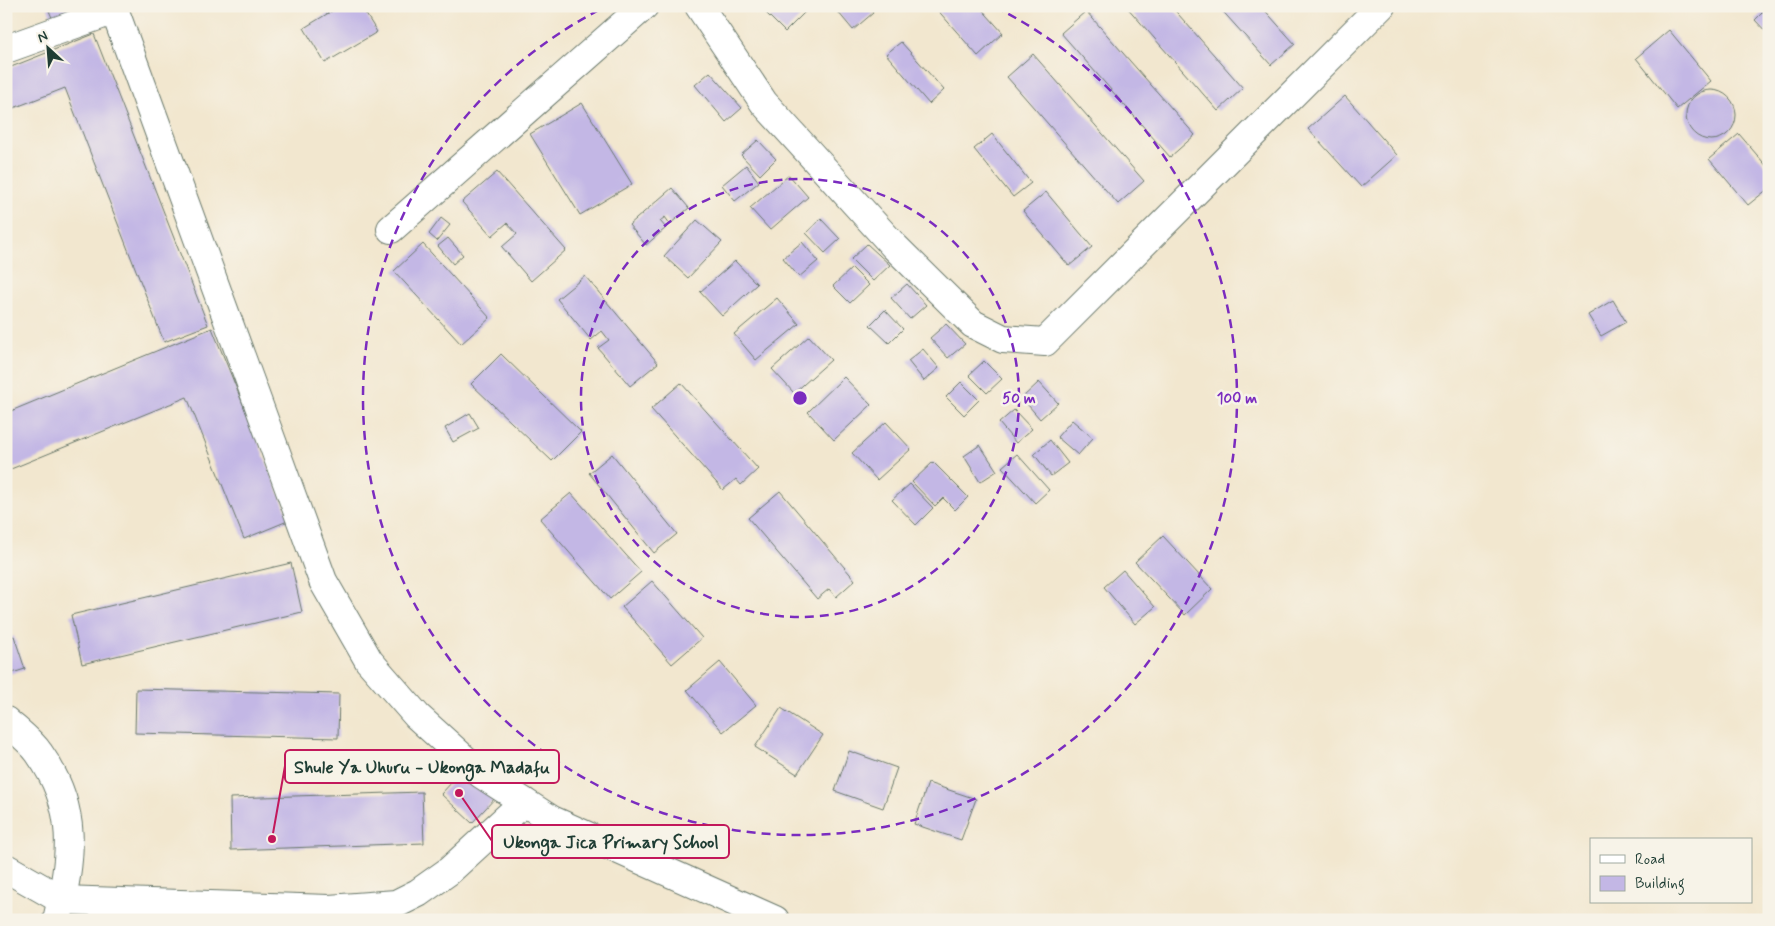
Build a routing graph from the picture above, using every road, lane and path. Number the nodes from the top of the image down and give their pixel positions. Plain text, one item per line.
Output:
1 (644, 6) edge
2 (699, 6) edge
3 (1382, 6) edge
4 (114, 8) edge
5 (6, 49) edge
6 (391, 229) dead end
7 (6, 721) edge
8 (524, 802) junction
9 (6, 868) edge
10 (60, 910) edge
11 (775, 920) edge

1 - 6 street
2 - 3 street
4 - 5 street
4 - 8 street
7 - 10 street
8 - 10 street
8 - 11 street
9 - 10 street

